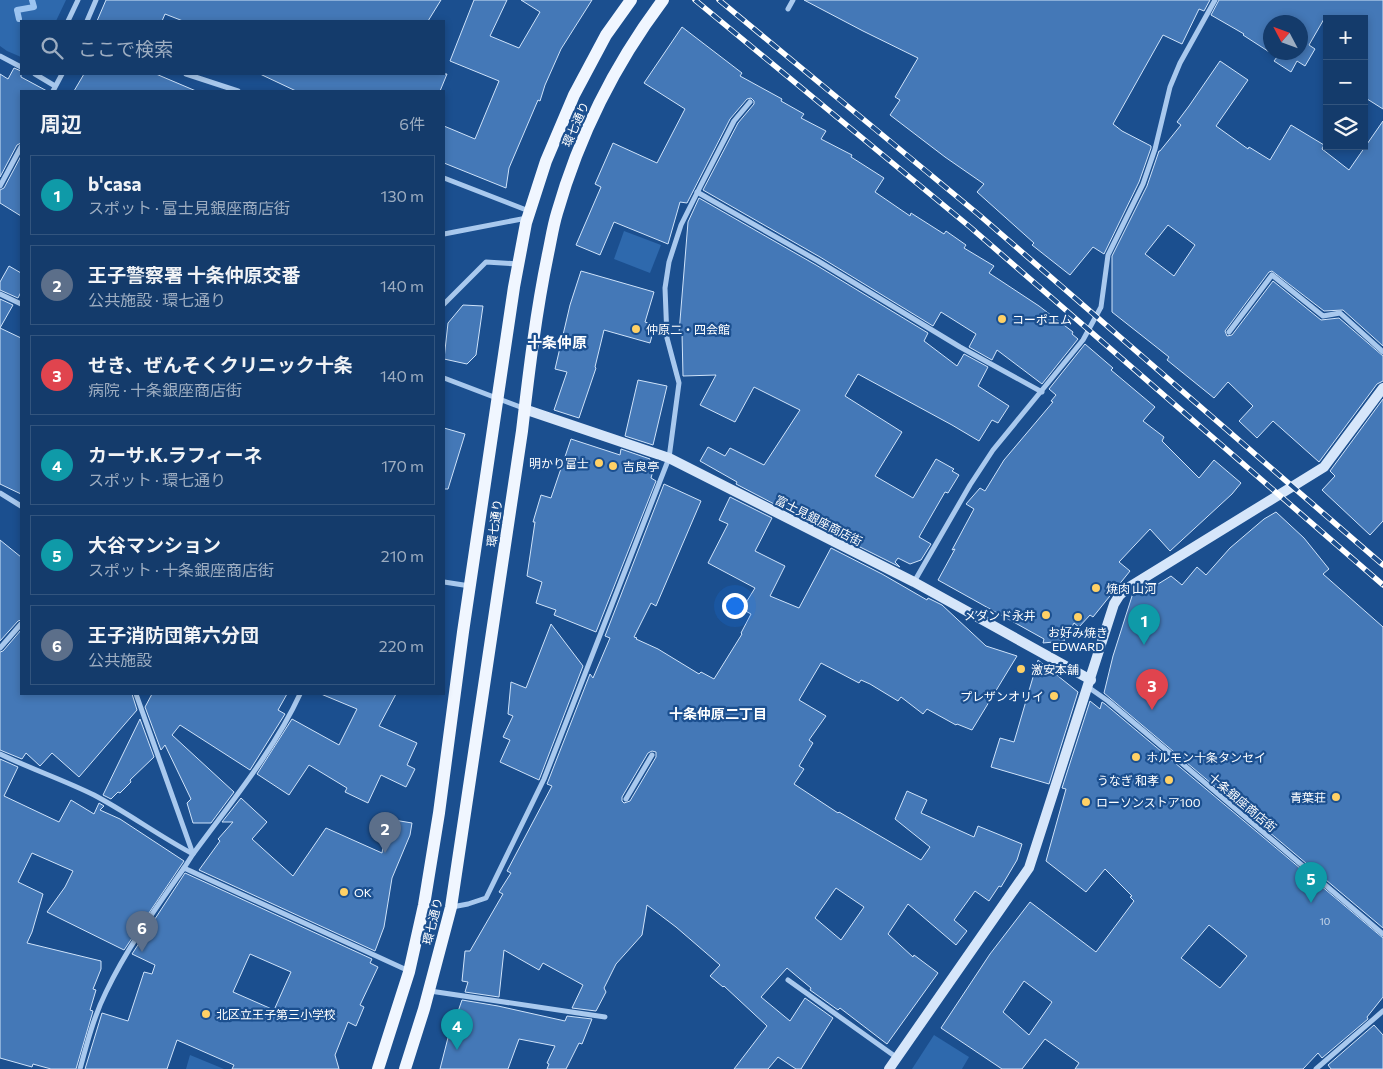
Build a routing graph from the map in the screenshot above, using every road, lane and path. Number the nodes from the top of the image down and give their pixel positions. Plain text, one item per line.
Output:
1 (78, 0) edge
2 (96, 0) edge
3 (631, 0) edge
4 (663, 0) edge
5 (793, 0) edge
6 (1215, 0) edge
7 (788, 9) dead end
8 (68, 20) edge
9 (86, 20) edge
10 (0, 56) edge
11 (20, 66) edge
12 (39, 75) edge
13 (61, 75) edge
14 (189, 75) edge
15 (54, 89) edge
16 (235, 90) edge
17 (750, 102) dead end
18 (20, 152) edge
19 (445, 178) edge
20 (0, 186) edge
21 (697, 192) junction
22 (528, 215) junction
23 (445, 234) edge
24 (518, 264) junction
25 (0, 294) edge
26 (445, 303) edge
27 (20, 304) edge
28 (1229, 332) dead end
29 (1383, 352) edge
30 (445, 378) edge
31 (1383, 388) edge
32 (1042, 392) junction
33 (497, 399) junction
34 (524, 409) junction
35 (669, 458) junction
36 (0, 493) edge
37 (20, 505) edge
38 (445, 582) edge
39 (914, 582) junction
40 (470, 586) junction
41 (20, 625) edge
42 (0, 648) edge
43 (1089, 684) junction
44 (136, 695) edge
45 (300, 695) edge
46 (0, 754) edge
47 (652, 755) dead end
48 (626, 799) dead end
49 (193, 854) junction
50 (184, 868) junction
51 (451, 907) junction
52 (1383, 934) edge
53 (409, 972) junction
54 (788, 980) dead end
55 (428, 991) junction
56 (1383, 1011) edge
57 (605, 1018) dead end
58 (896, 1057) junction
59 (80, 1069) edge
60 (378, 1069) edge
61 (404, 1069) edge
62 (888, 1069) edge
63 (1316, 1069) edge

1 - 8 street
2 - 9 street
3 - 22 main road, 環七通り
4 - 34 main road, 環七通り
5 - 7 street
6 - 32 street
10 - 11 street
12 - 15 street
13 - 15 street
14 - 16 street
17 - 21 street
18 - 20 street
19 - 22 street
21 - 32 street
21 - 35 street
22 - 23 street
22 - 24 main road, 環七通り
24 - 26 street
24 - 33 main road, 環七通り
25 - 27 street
28 - 29 street
30 - 33 street
31 - 43 street
32 - 39 street
33 - 34 street
33 - 40 main road, 環七通り
34 - 35 street, 富士見銀座商店街
34 - 51 main road, 環七通り
35 - 39 street, 富士見銀座商店街
35 - 51 street
36 - 37 street
38 - 40 street
39 - 43 street, 富士見銀座商店街
40 - 53 main road, 環七通り
41 - 42 street
43 - 52 street, 十条銀座商店街
43 - 58 street
44 - 49 street
45 - 49 street
46 - 49 street
47 - 48 street
49 - 50 street
50 - 53 street
50 - 59 street
51 - 55 main road, 環七通り
53 - 60 main road, 環七通り
54 - 58 street
55 - 57 street
55 - 61 main road, 環七通り
56 - 63 street
58 - 62 street

